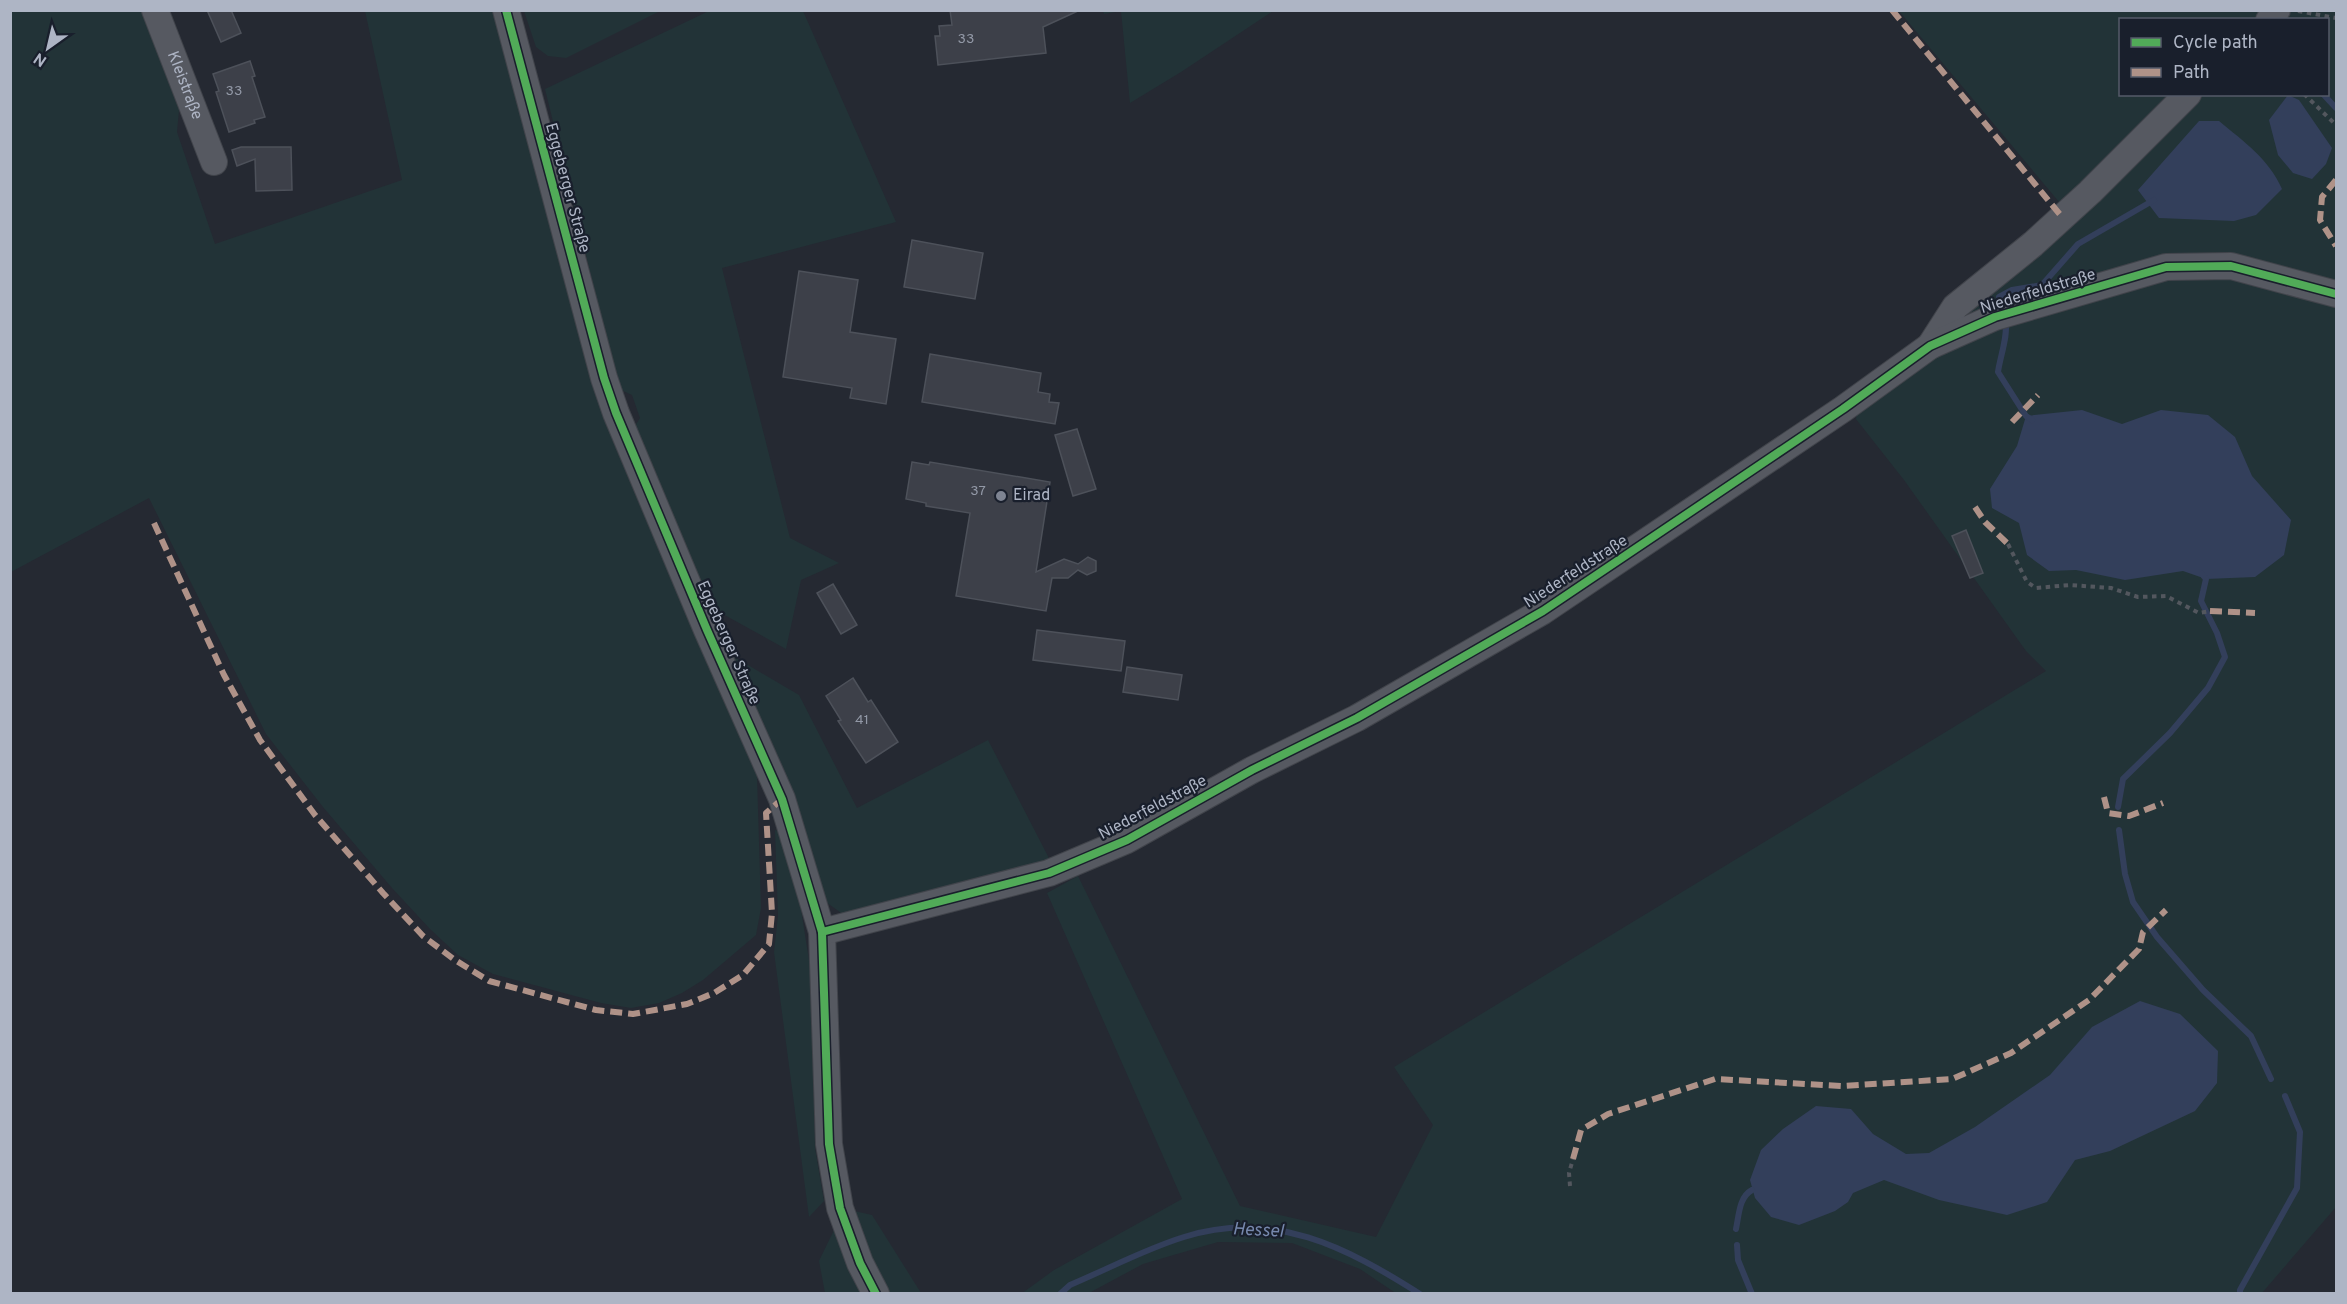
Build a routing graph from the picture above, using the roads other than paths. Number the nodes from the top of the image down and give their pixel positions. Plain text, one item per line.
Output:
1 (155, 10) edge
2 (506, 10) edge
3 (2186, 96) edge
4 (214, 162) dead end
5 (2337, 294) edge
6 (1930, 346) junction
7 (822, 932) junction
8 (876, 1293) edge

1 - 4 street, Kleistraße
2 - 7 street, Eggeberger Straße
3 - 6 street
5 - 6 street, Niederfeldstraße
6 - 7 street, Niederfeldstraße
7 - 8 street, Eggeberger Straße

